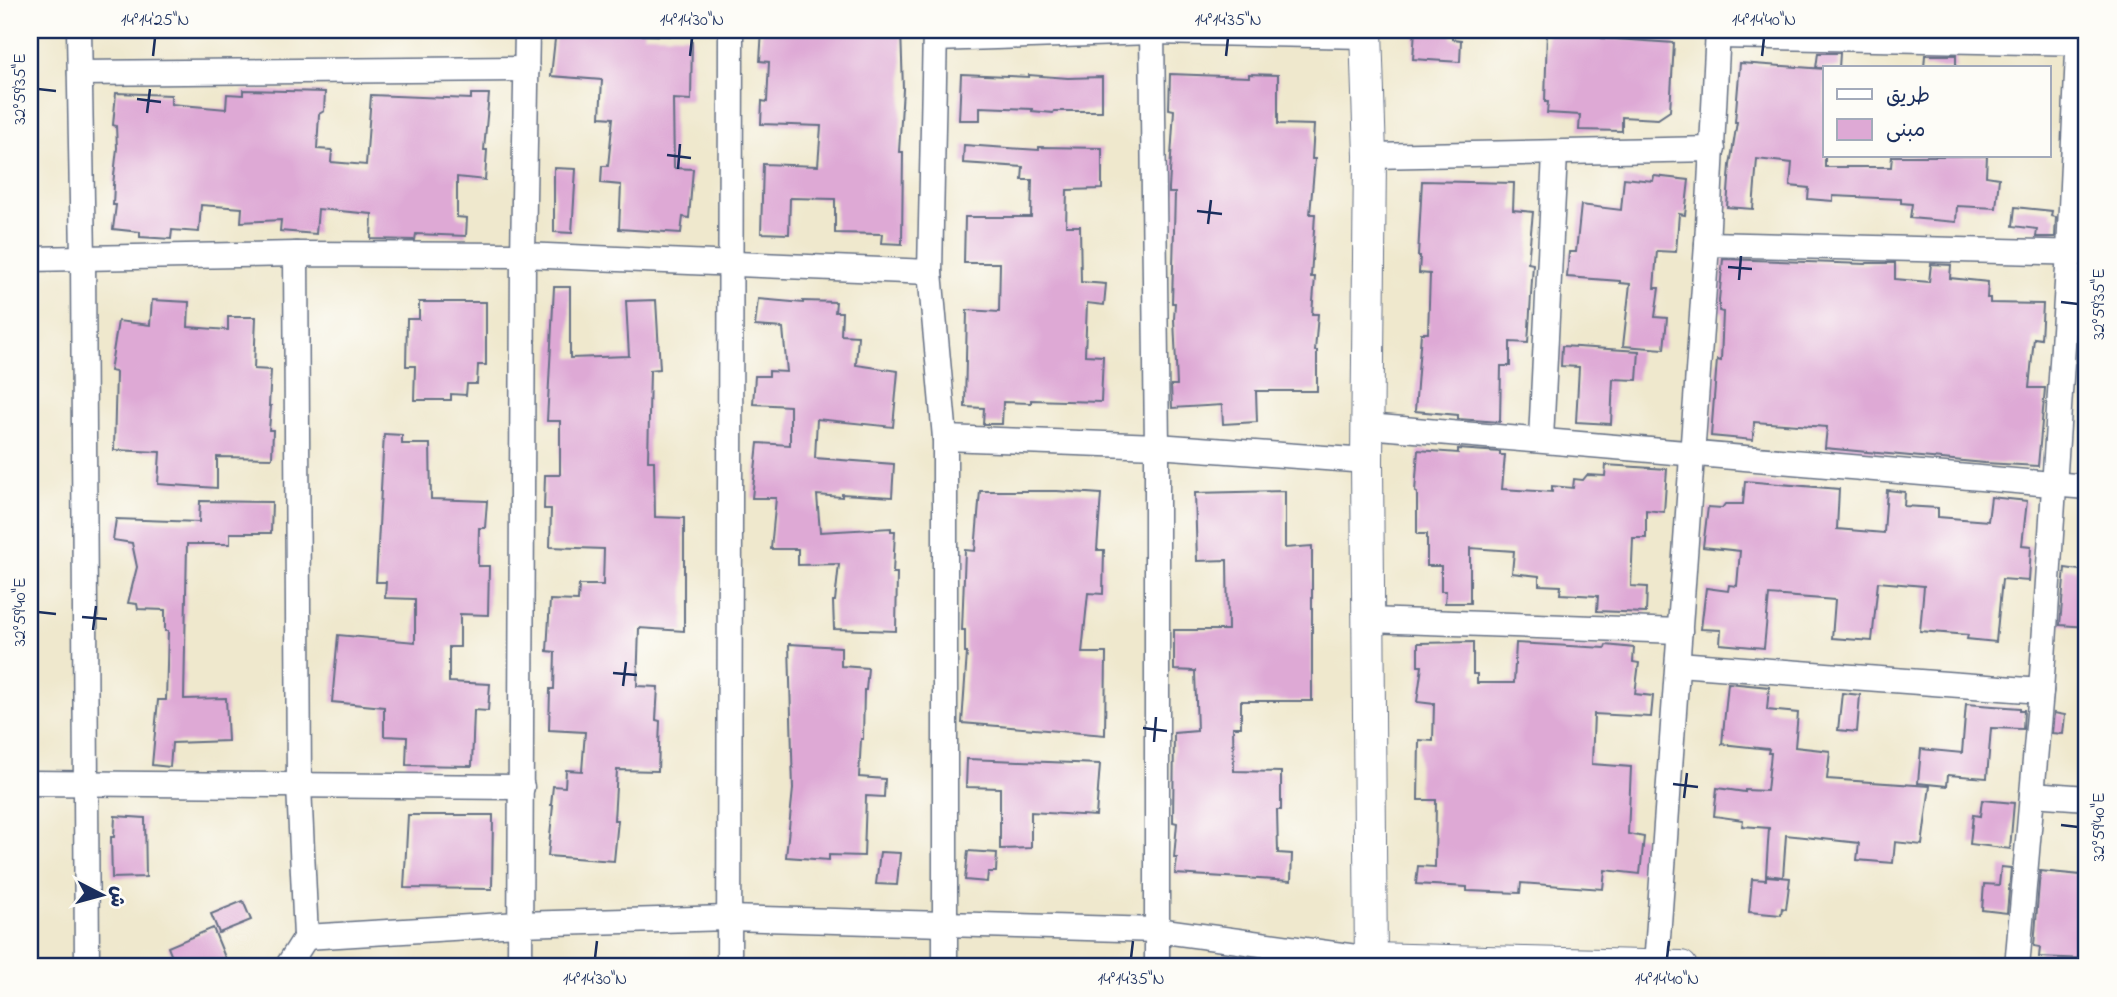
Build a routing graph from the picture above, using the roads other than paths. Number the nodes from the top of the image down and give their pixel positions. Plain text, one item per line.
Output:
1 (79, 30) edge
2 (527, 30) edge
3 (731, 30) edge
4 (1152, 31) edge
5 (1366, 33) edge
6 (1717, 33) edge
7 (935, 35) edge
8 (2082, 39) edge
9 (527, 69) junction
10 (80, 73) junction
11 (1713, 149) junction
12 (1555, 154) junction
13 (1370, 156) junction
14 (1707, 244) junction
15 (2078, 253) edge
16 (296, 254) junction
17 (523, 255) junction
18 (83, 258) junction
19 (30, 259) edge
20 (729, 263) junction
21 (930, 272) junction
22 (1367, 426) junction
23 (945, 438) junction
24 (1542, 439) junction
25 (1157, 446) junction
26 (1691, 452) junction
27 (1367, 461) junction
28 (2054, 485) junction
29 (2087, 487) edge
30 (1368, 620) junction
31 (1680, 631) junction
32 (1678, 664) junction
33 (2041, 691) junction
34 (30, 783) edge
35 (87, 785) junction
36 (299, 786) junction
37 (522, 787) junction
38 (2032, 794) junction
39 (2087, 798) edge
40 (729, 918) junction
41 (519, 924) junction
42 (945, 924) junction
43 (1157, 930) junction
44 (306, 937) junction
45 (1371, 963) edge
46 (88, 967) edge
47 (287, 967) edge
48 (520, 967) edge
49 (729, 967) edge
50 (945, 967) edge
51 (1157, 967) edge
52 (1669, 967) edge
53 (2017, 967) edge

1 - 10 street
2 - 9 street
3 - 20 street
4 - 5 street
4 - 7 street
4 - 25 street
5 - 13 street
6 - 8 street
6 - 11 street
7 - 21 street
8 - 15 street
9 - 10 street
9 - 17 street
10 - 18 street
11 - 12 street
11 - 14 street
12 - 13 street
12 - 24 street
13 - 22 street
14 - 15 street
14 - 26 street
15 - 28 street
16 - 17 street
16 - 18 street
16 - 36 street
17 - 20 street
17 - 37 street
18 - 19 street
18 - 35 street
20 - 21 street
20 - 40 street
21 - 23 street
22 - 24 street
22 - 27 street
23 - 25 street
23 - 42 street
24 - 26 street
25 - 27 street
25 - 43 street
26 - 28 street
26 - 31 street
27 - 30 street
28 - 29 street
28 - 33 street
30 - 31 street
30 - 45 street
31 - 32 street
32 - 33 street
32 - 52 street
33 - 38 street
34 - 35 street
35 - 36 street
35 - 46 street
36 - 37 street
36 - 44 street
37 - 41 street
38 - 39 street
38 - 53 street
40 - 41 street
40 - 42 street
40 - 49 street
41 - 44 street
41 - 48 street
42 - 43 street
42 - 50 street
43 - 45 street
43 - 51 street
44 - 47 street
45 - 52 street

